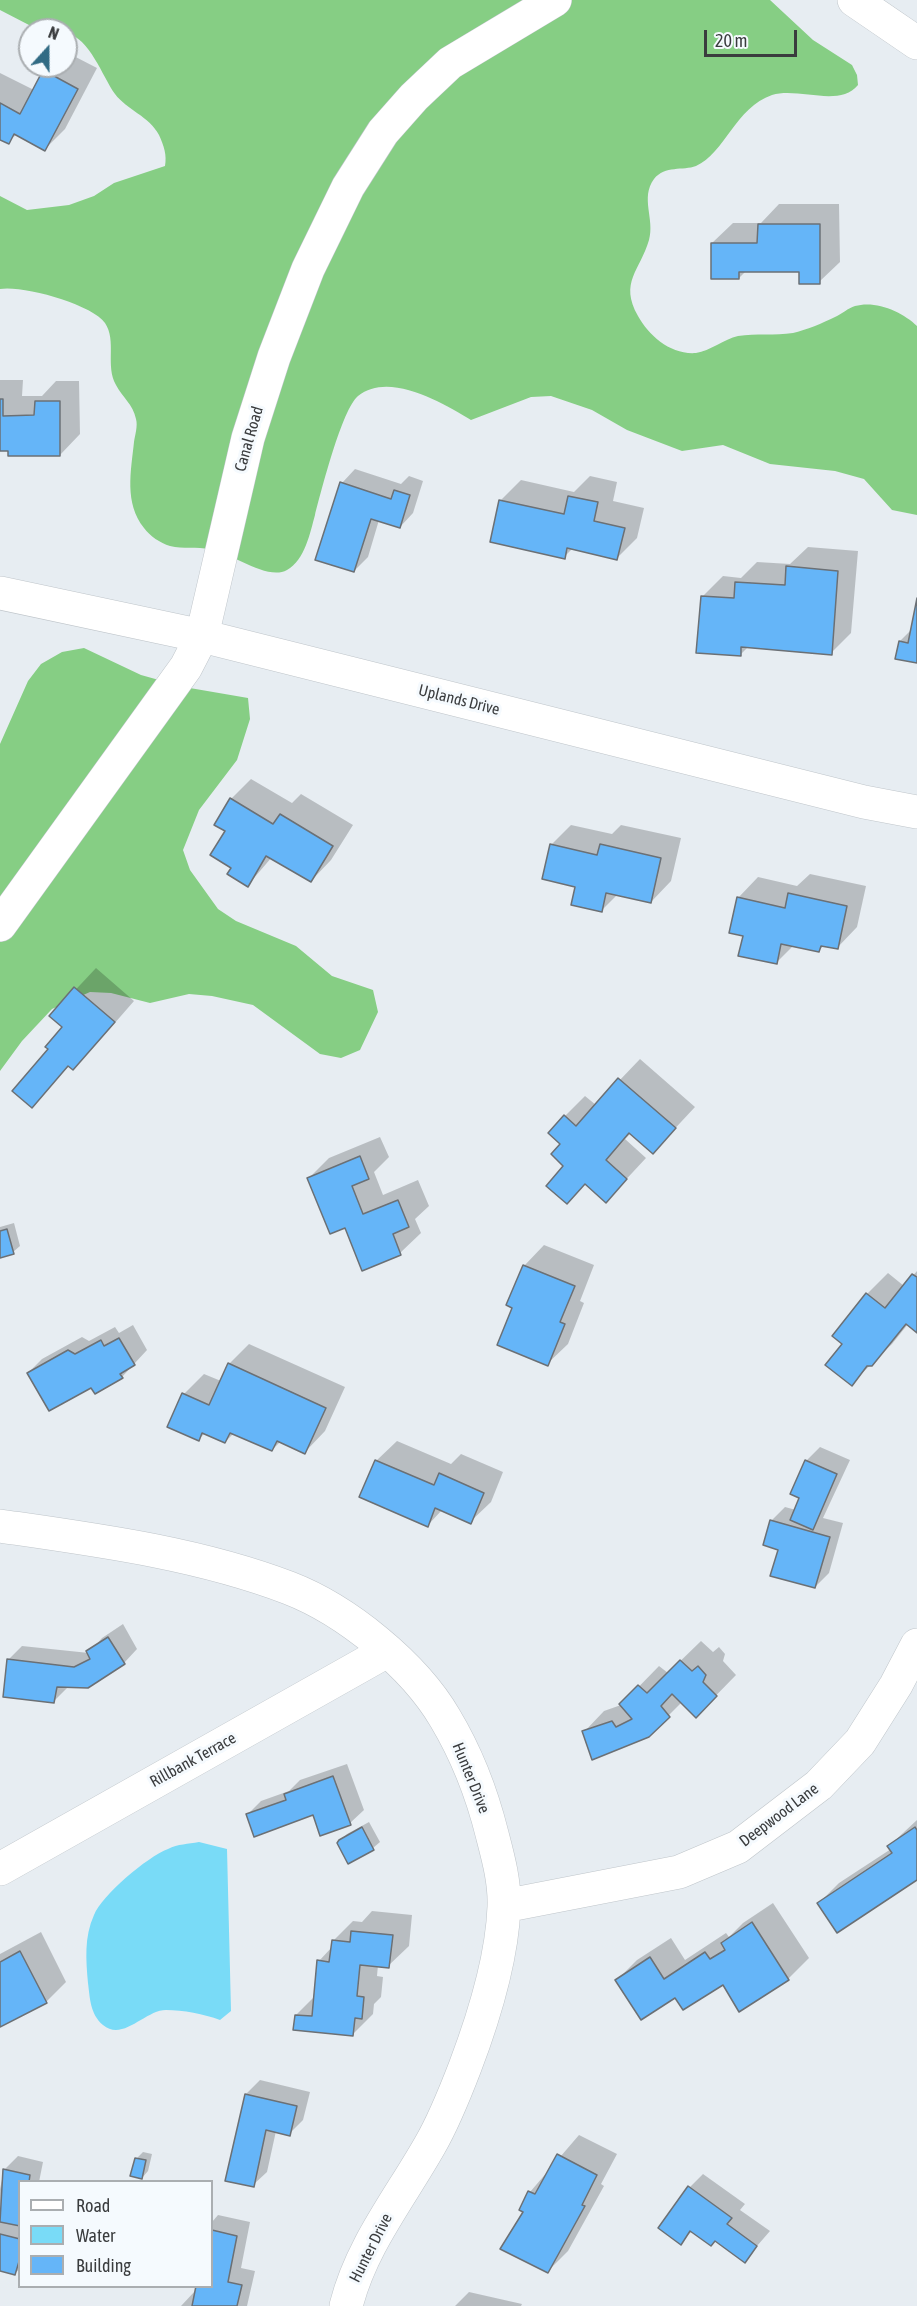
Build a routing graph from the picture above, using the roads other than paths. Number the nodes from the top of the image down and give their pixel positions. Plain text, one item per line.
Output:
1 (555, 0) edge
2 (854, 0) edge
3 (917, 43) edge
4 (0, 593) edge
5 (202, 636) junction
6 (917, 812) edge
7 (0, 925) edge
8 (0, 1526) edge
9 (917, 1645) edge
10 (387, 1651) junction
11 (0, 1869) edge
12 (504, 1906) junction
13 (346, 2306) edge

1 - 5 street, Canal Road
2 - 3 street
4 - 5 street, Uplands Drive
5 - 6 street, Uplands Drive
5 - 7 street, Canal Road
8 - 10 street, Hunter Drive
9 - 12 street, Deepwood Lane
10 - 11 street, Rillbank Terrace
10 - 12 street, Hunter Drive
12 - 13 street, Hunter Drive

